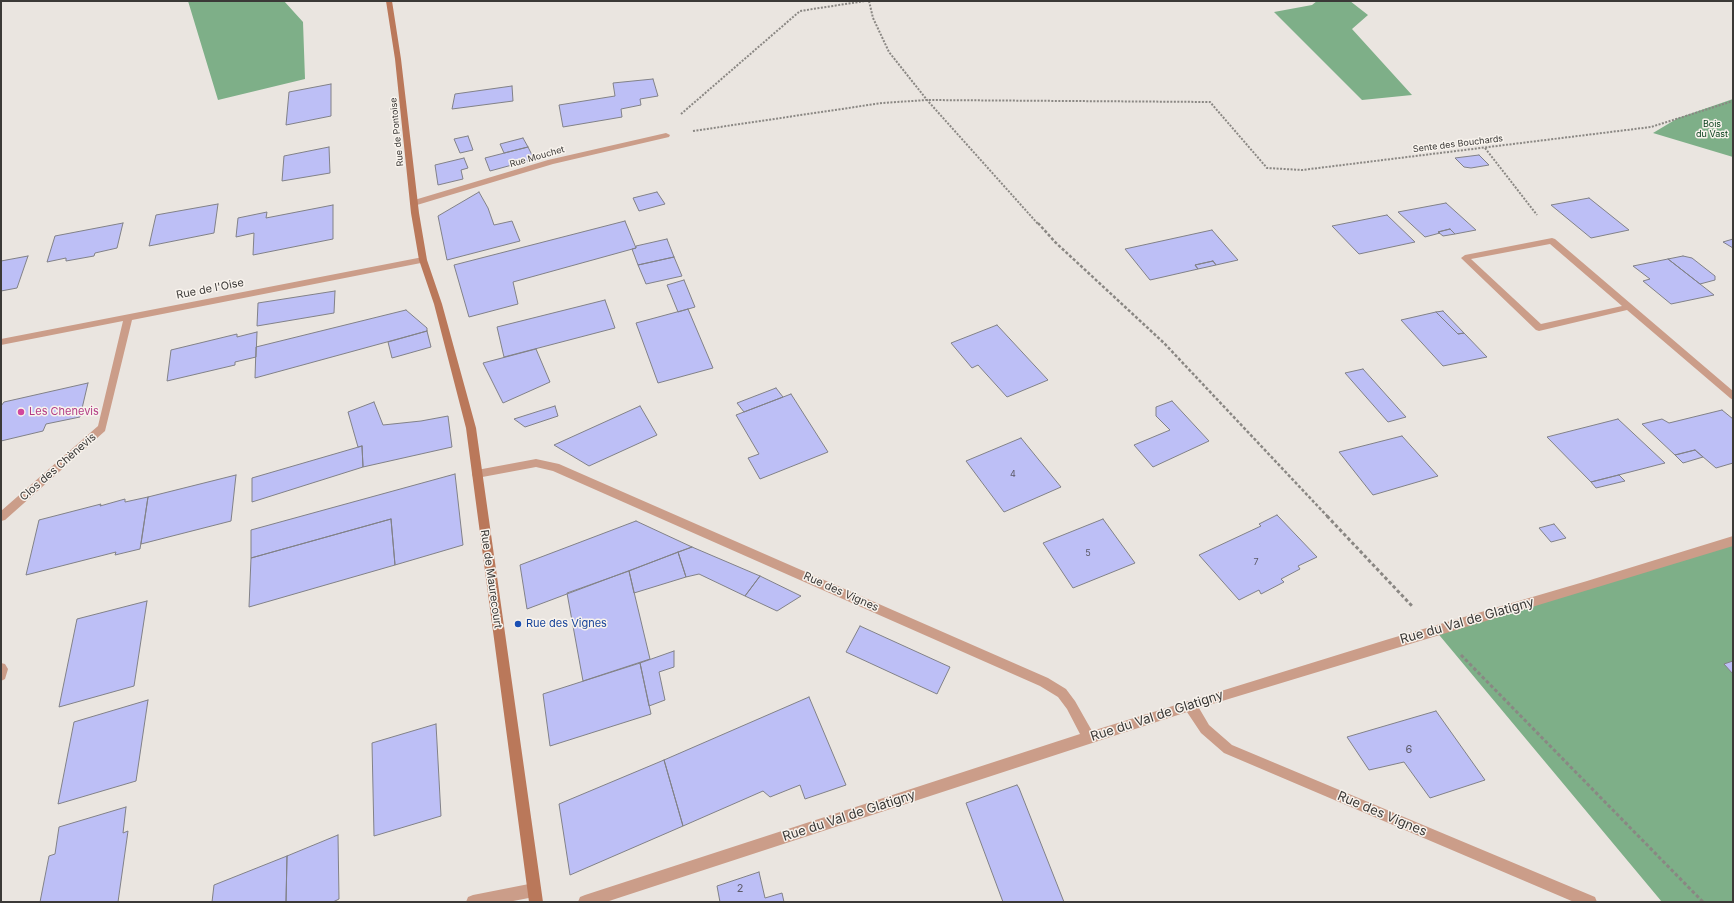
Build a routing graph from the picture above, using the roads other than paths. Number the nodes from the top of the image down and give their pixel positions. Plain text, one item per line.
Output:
1 (389, 1) edge
2 (666, 135) road end
3 (414, 203) junction
4 (423, 260) junction
5 (1628, 307) junction
6 (128, 318) junction
7 (1, 342) edge
8 (1733, 396) edge
9 (477, 474) junction
10 (1, 517) edge
11 (1733, 541) edge
12 (1, 668) edge
13 (1, 675) edge
14 (1190, 706) junction
15 (1089, 738) junction
16 (535, 896) edge
17 (473, 902) edge
18 (585, 902) edge
19 (1590, 902) edge

1 - 3 main road, Rue de Pontoise
2 - 3 street, Rue Mouchet
3 - 4 main road, Rue de Pontoise
4 - 6 street, Rue de l'Oise
4 - 9 main road, Rue de Maurecourt
5 - 5 street
5 - 8 street
6 - 7 street, Rue de l'Oise
6 - 10 street, Clos des Chènevis
9 - 15 street, Rue des Vignes
9 - 16 main road, Rue de Maurecourt
11 - 14 street, Rue du Val de Glatigny
12 - 13 street
14 - 15 street, Rue du Val de Glatigny
14 - 19 street, Rue des Vignes
15 - 18 street, Rue du Val de Glatigny
16 - 17 street

